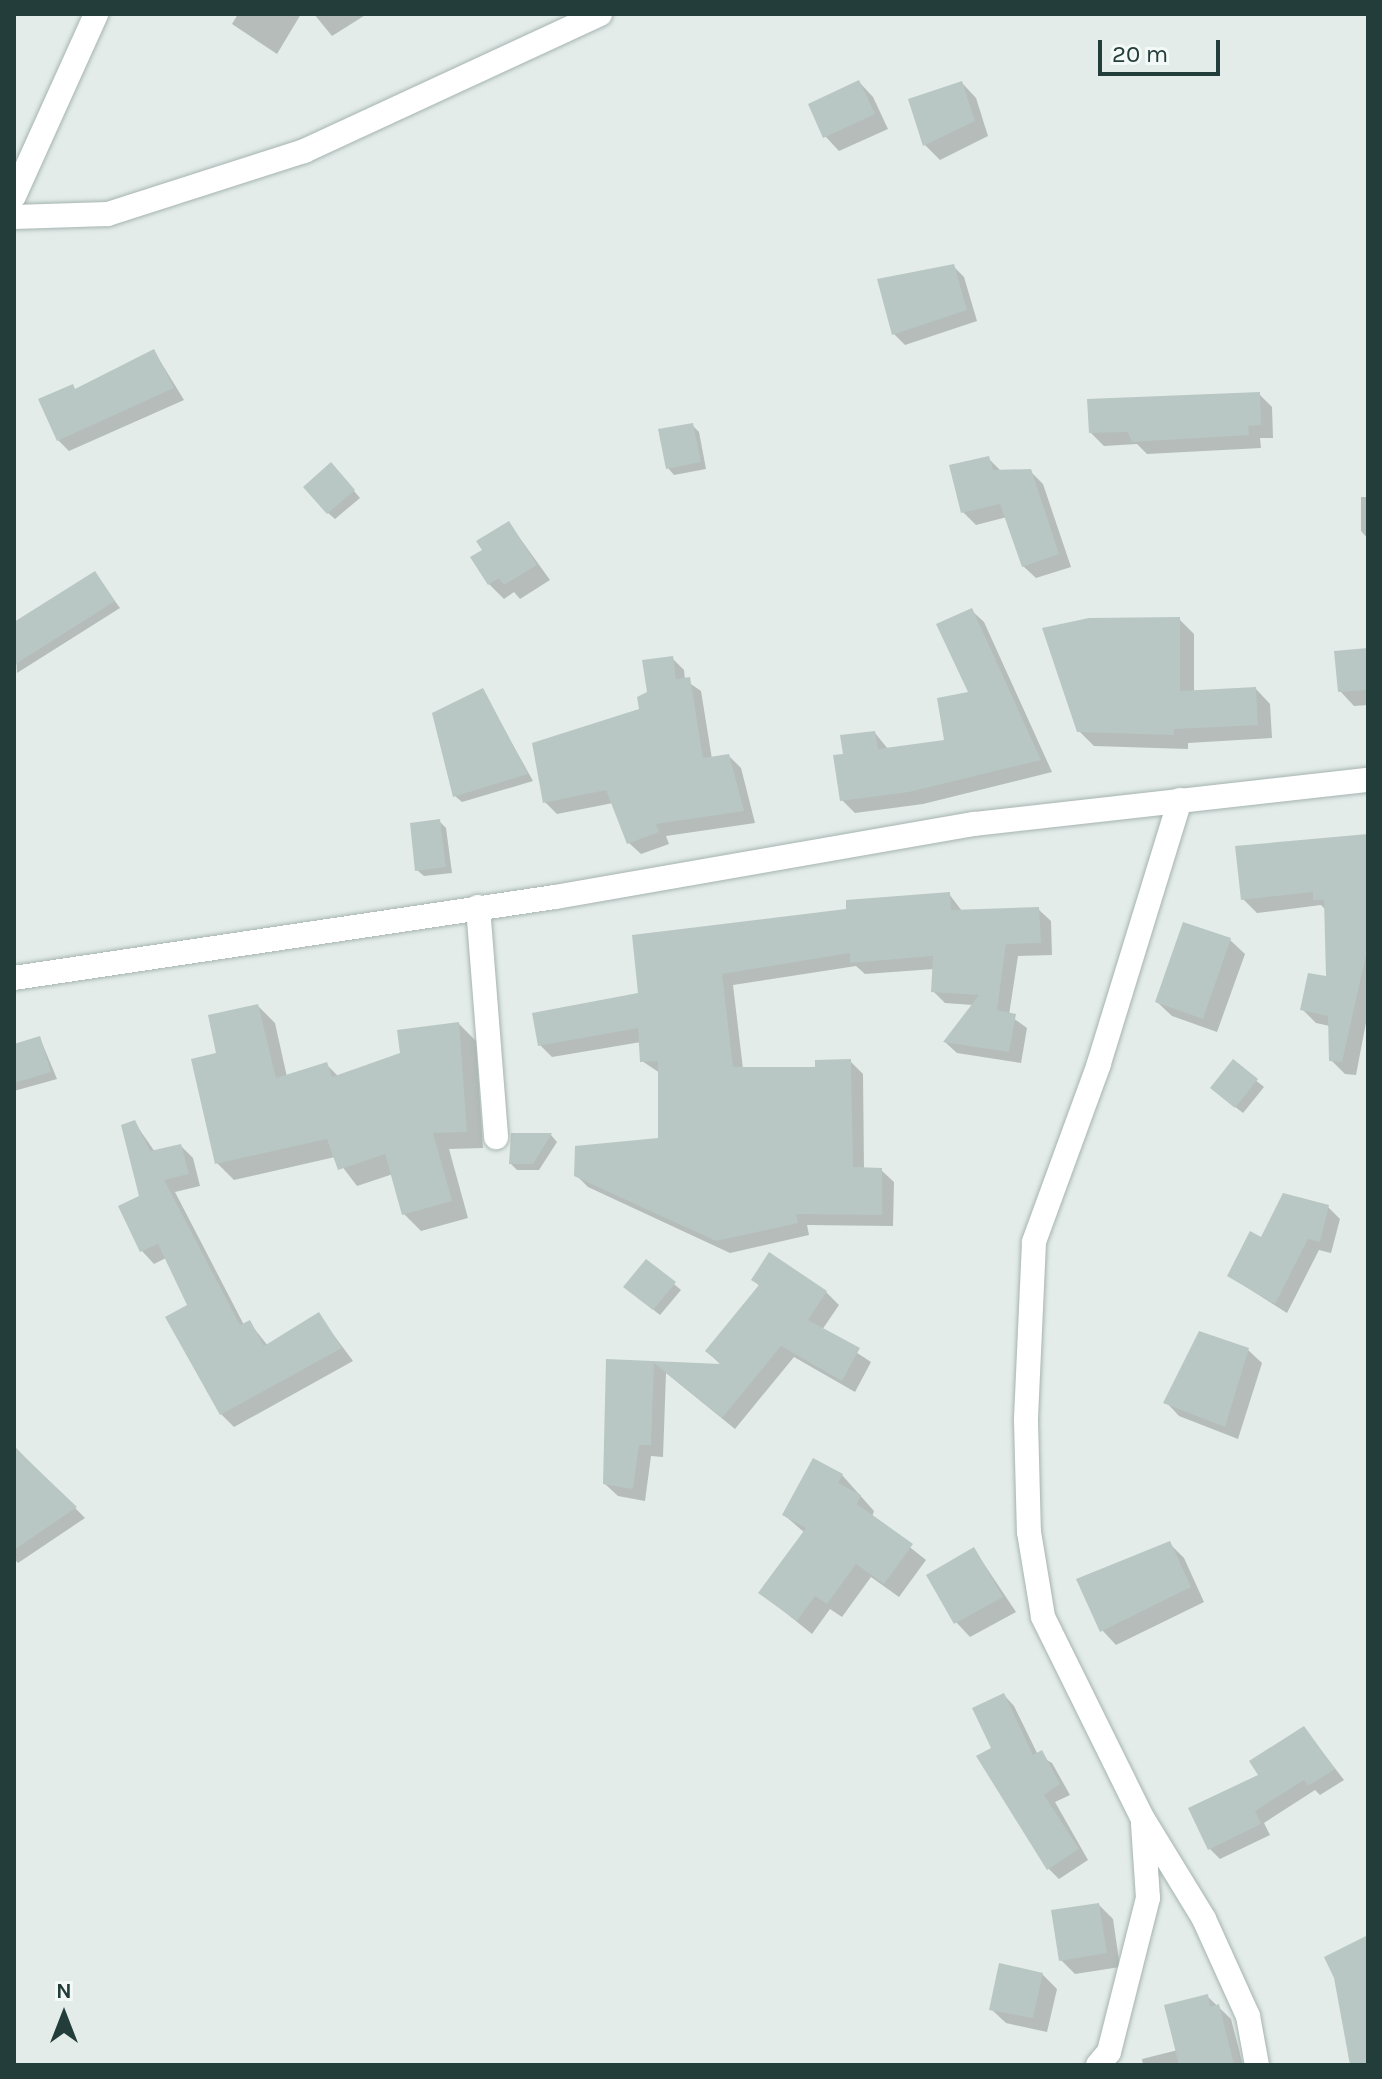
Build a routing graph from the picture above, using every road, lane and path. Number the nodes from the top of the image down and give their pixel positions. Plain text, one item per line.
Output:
1 (96, 14) edge
2 (600, 14) edge
3 (14, 196) edge
4 (14, 217) edge
5 (1368, 780) edge
6 (1180, 800) junction
7 (478, 907) junction
8 (14, 978) edge
9 (496, 1137) dead end
10 (1143, 1819) junction
11 (1098, 2065) edge
12 (1257, 2065) edge

1 - 3 street
2 - 4 street
5 - 6 street
6 - 7 street
6 - 10 street
7 - 8 street
7 - 9 street
10 - 11 street
10 - 12 street

